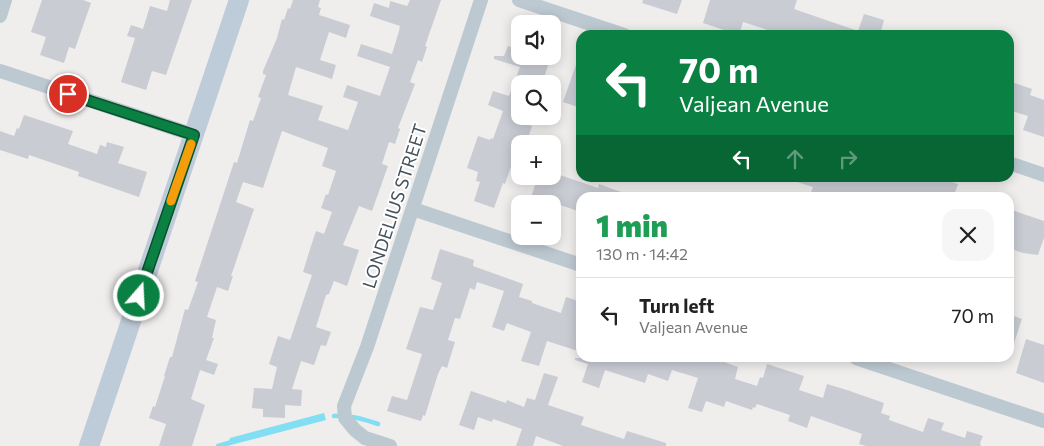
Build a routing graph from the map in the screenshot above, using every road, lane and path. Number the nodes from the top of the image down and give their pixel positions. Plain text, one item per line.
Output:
1 (5, 0) edge
2 (240, 0) edge
3 (481, 0) edge
4 (519, 0) edge
5 (0, 16) edge
6 (609, 30) edge
7 (0, 71) edge
8 (194, 135) junction
9 (1014, 165) edge
10 (1044, 175) edge
11 (413, 208) junction
12 (576, 263) edge
13 (868, 362) edge
14 (1044, 421) edge
15 (89, 446) edge
16 (390, 446) edge

1 - 5 street
2 - 8 main road
3 - 11 street, LONDELIUS STREET
4 - 6 street
7 - 8 street
8 - 15 main road
9 - 10 street
11 - 12 street
11 - 16 street, LONDELIUS STREET
13 - 14 street

